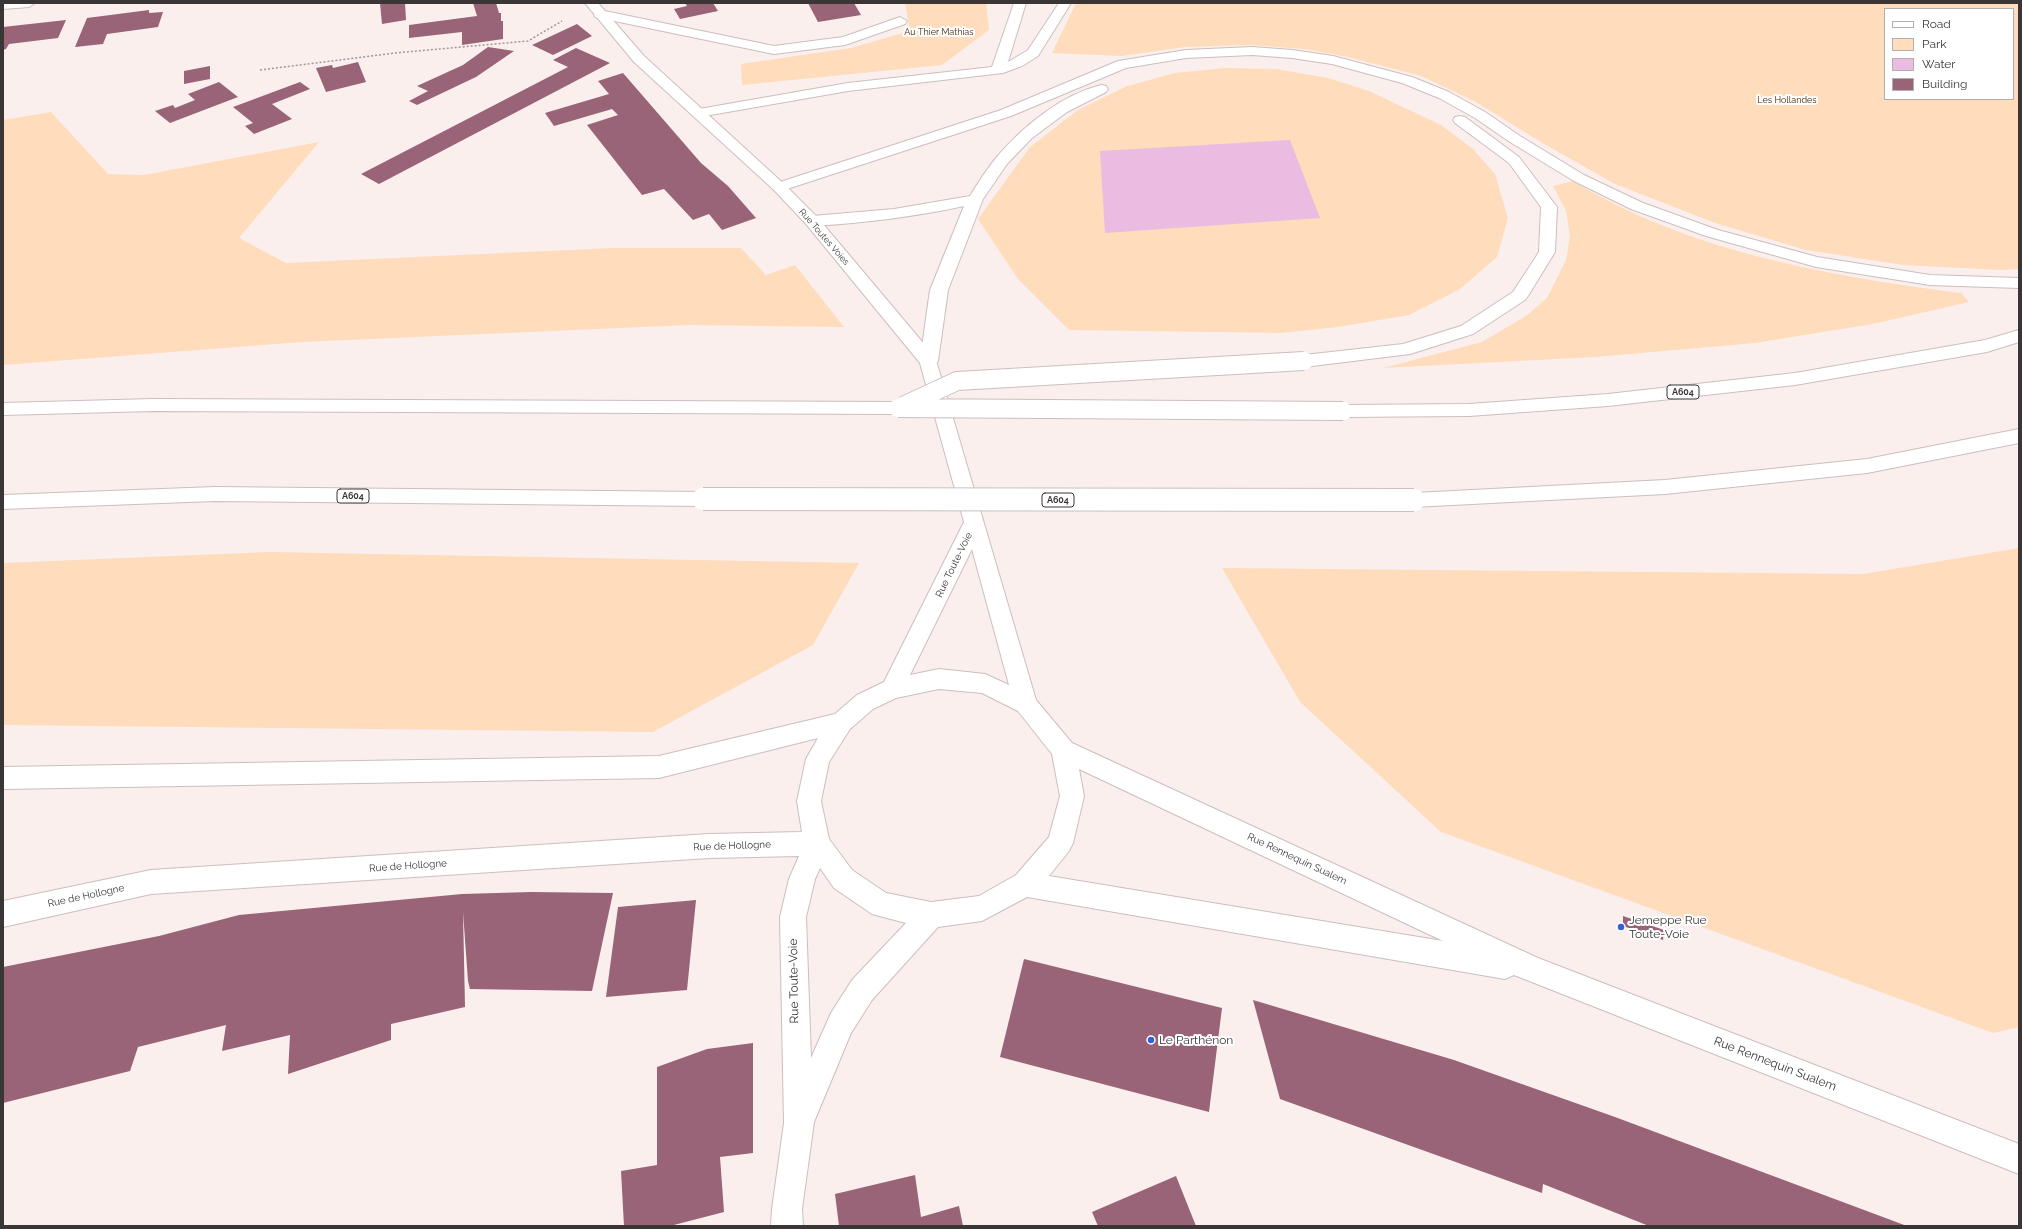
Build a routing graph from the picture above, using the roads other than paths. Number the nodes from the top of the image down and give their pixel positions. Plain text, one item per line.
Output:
1 (29, 3) edge
2 (590, 3) edge
3 (1020, 3) edge
4 (1065, 3) edge
5 (3, 5) edge
6 (600, 14) junction
7 (900, 22) dead end
8 (998, 70) junction
9 (699, 112) junction
10 (779, 187) junction
11 (975, 199) junction
12 (812, 221) junction
13 (2019, 283) edge
14 (2019, 336) edge
15 (929, 361) junction
16 (898, 408) junction
17 (3, 410) edge
18 (2019, 436) edge
19 (3, 502) edge
20 (974, 523) junction
21 (892, 689) junction
22 (1026, 704) junction
23 (842, 722) junction
24 (1063, 750) junction
25 (3, 778) edge
26 (817, 844) junction
27 (1025, 884) junction
28 (3, 914) edge
29 (931, 915) junction
30 (1532, 969) junction
31 (799, 1123) junction
32 (2019, 1159) edge
33 (787, 1226) edge

1 - 5 main road
2 - 6 main road, Rue Toutes Voies
3 - 8 main road
4 - 8 main road
6 - 7 main road
6 - 9 main road, Rue Toutes Voies
8 - 9 main road
9 - 10 main road, Rue Toutes Voies
10 - 12 main road, Rue Toutes Voies
10 - 13 main road
11 - 12 main road
11 - 15 main road
11 - 16 main road, bridge
12 - 15 main road, Rue Toutes Voies
14 - 16 main road, A604, bridge
15 - 20 main road, Rue Toutes Voies
16 - 17 main road, A604
18 - 19 main road, A604, bridge
20 - 21 main road, Rue Toute-Voie
20 - 22 main road, Rue Toute-Voie
21 - 22 main road, Rue Toute-Voie
21 - 23 main road, Rue Toute-Voie
22 - 24 main road, Rue Toute-Voie
23 - 25 main road
23 - 26 main road, Rue Toute-Voie
24 - 27 main road, Rue Toute-Voie
24 - 30 main road, Rue Rennequin Sualem
26 - 28 main road, Rue de Hollogne
26 - 29 main road, Rue Toute-Voie
26 - 31 main road, Rue Toute-Voie
27 - 29 main road, Rue Toute-Voie
27 - 30 main road, Rue Rennequin Sualem
29 - 31 main road, Rue Toute-Voie
30 - 32 main road, Rue Rennequin Sualem
31 - 33 main road, Rue Toute-Voie

